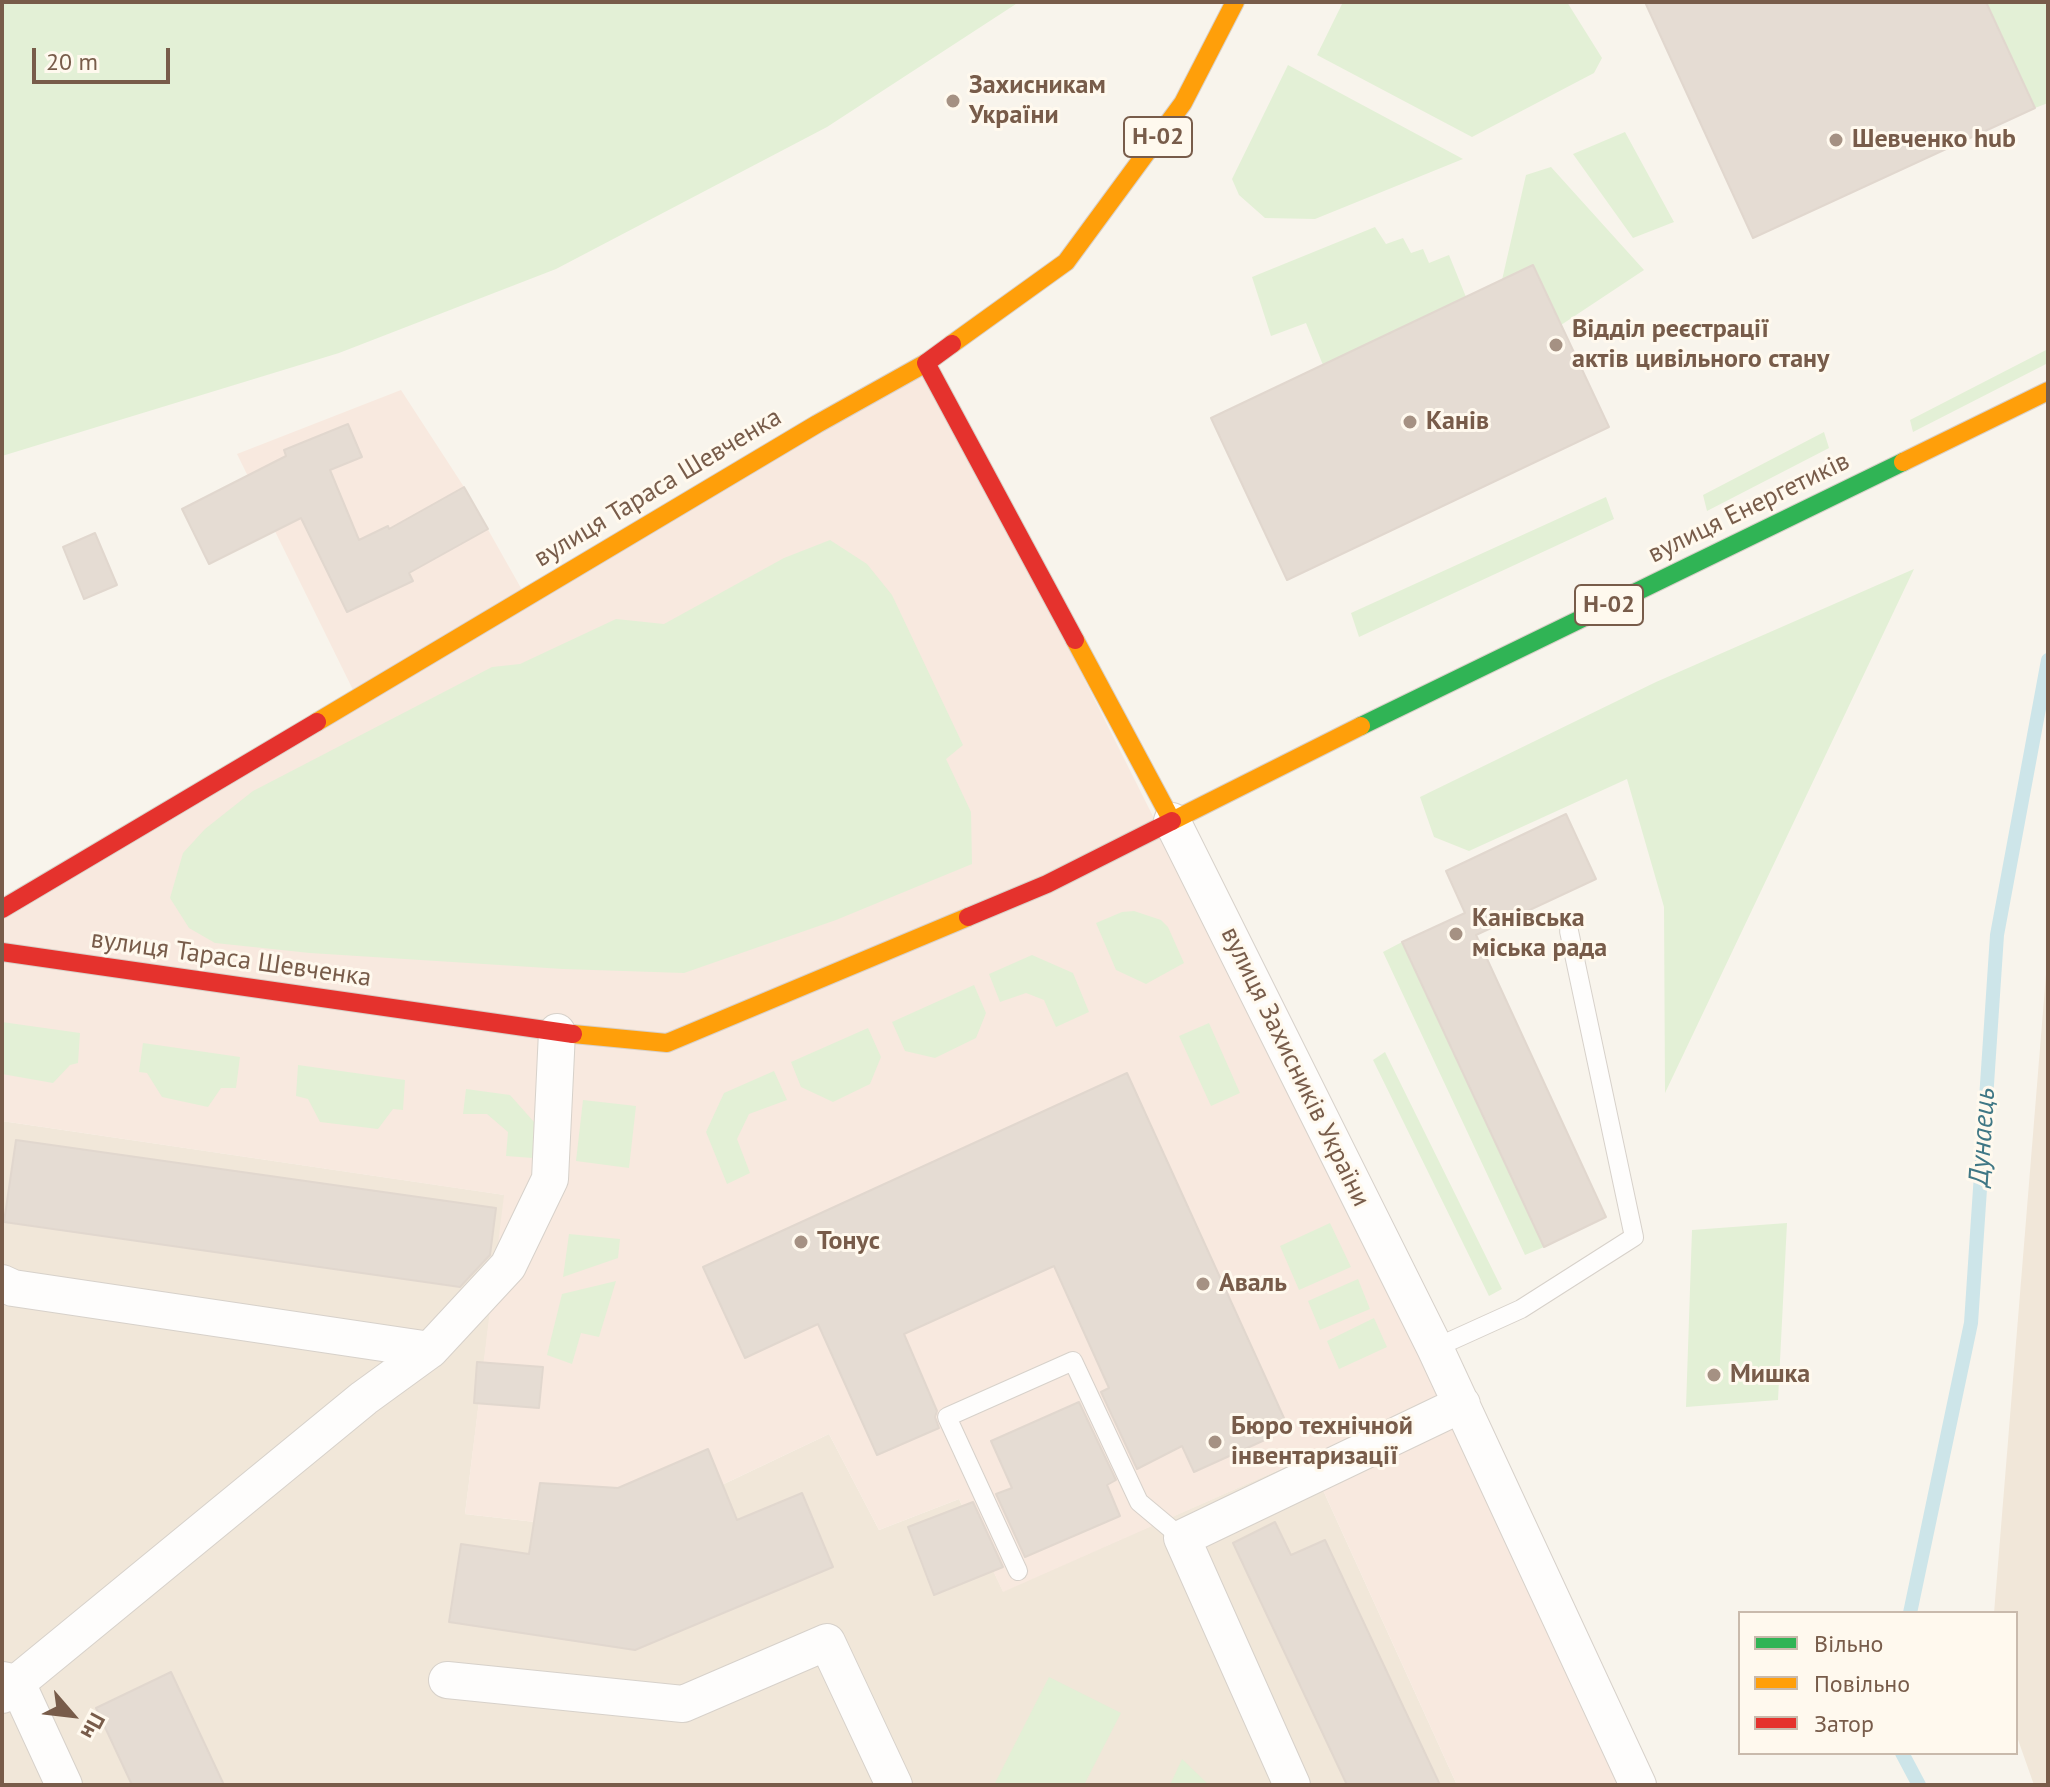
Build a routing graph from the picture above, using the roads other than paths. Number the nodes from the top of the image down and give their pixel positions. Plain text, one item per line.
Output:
1 (1235, 2) edge
2 (926, 363) junction
3 (2048, 391) edge
4 (1172, 821) junction
5 (2, 909) edge
6 (1569, 931) dead end
7 (2, 952) edge
8 (557, 1032) junction
9 (2, 1283) edge
10 (1435, 1348) junction
11 (430, 1350) junction
12 (1462, 1404) junction
13 (1182, 1538) junction
14 (1018, 1571) dead end
15 (447, 1680) dead end
16 (7, 1686) edge
17 (64, 1785) edge
18 (894, 1785) edge
19 (1292, 1785) edge
20 (1638, 1785) edge

1 - 2 street, вулиця Тараса Шевченка / Н-02
2 - 4 street, вулиця Захисників України
2 - 5 street, вулиця Тараса Шевченка
3 - 4 street, вулиця Енергетиків / Н-02
4 - 8 street, вулиця Тараса Шевченка
4 - 10 street, вулиця Захисників України
6 - 10 lane
7 - 8 street, вулиця Тараса Шевченка
8 - 11 street
9 - 11 street
10 - 12 street, вулиця Захисників України
11 - 16 street
12 - 13 street
12 - 20 street, вулиця Захисників України
13 - 14 lane
13 - 19 street
15 - 18 street
16 - 17 street

